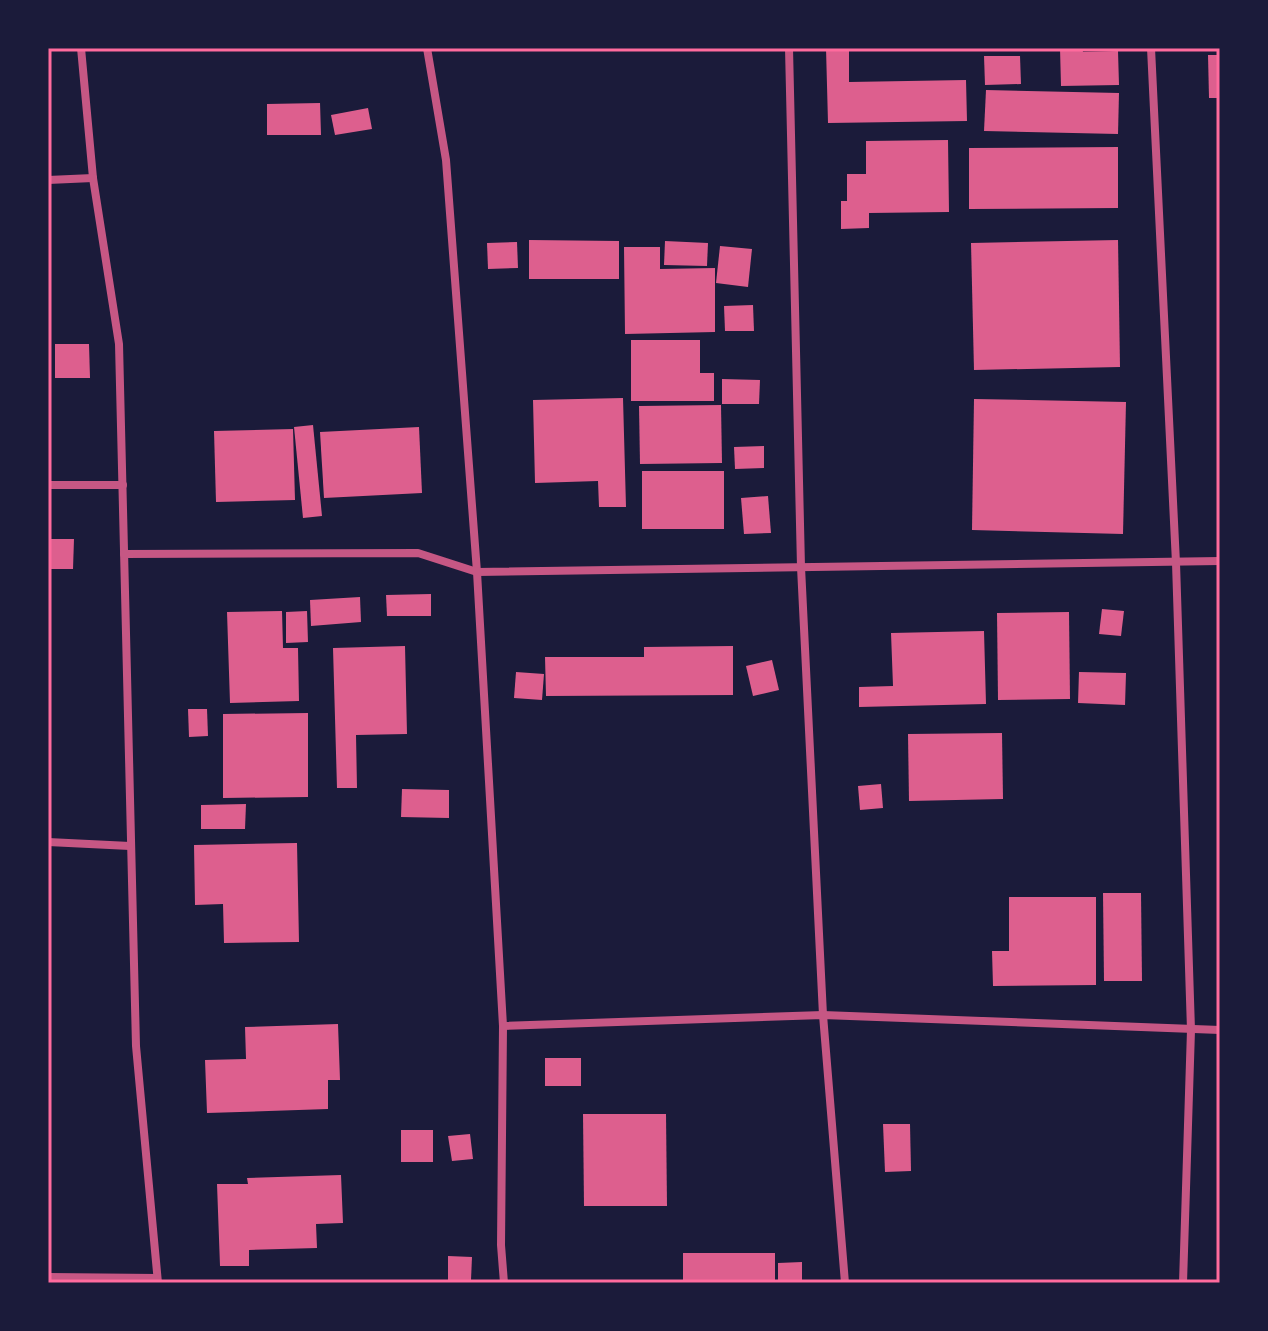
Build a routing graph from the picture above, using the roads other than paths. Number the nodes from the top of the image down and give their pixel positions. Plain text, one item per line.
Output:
1 (81, 48) edge
2 (427, 48) edge
3 (789, 48) edge
4 (1151, 48) edge
5 (93, 178) junction
6 (48, 180) edge
7 (48, 485) edge
8 (123, 485) junction
9 (124, 554) junction
10 (1220, 561) edge
11 (1176, 563) junction
12 (801, 567) junction
13 (477, 572) junction
14 (48, 842) edge
15 (130, 846) junction
16 (823, 1015) junction
17 (503, 1026) junction
18 (1191, 1030) junction
19 (1220, 1030) edge
20 (48, 1277) edge
21 (157, 1280) edge
22 (504, 1283) edge
23 (845, 1283) edge
24 (1183, 1283) edge

1 - 5 street
2 - 13 street
3 - 12 street
4 - 11 street
5 - 6 street
5 - 8 street
7 - 8 street
8 - 9 street
9 - 13 street
9 - 15 street
10 - 11 street
11 - 12 street
11 - 18 street
12 - 13 street
12 - 16 street
13 - 17 street
14 - 15 street
15 - 21 street
16 - 17 street
16 - 18 street
16 - 23 street
17 - 22 street
18 - 19 street
18 - 24 street
20 - 21 street

